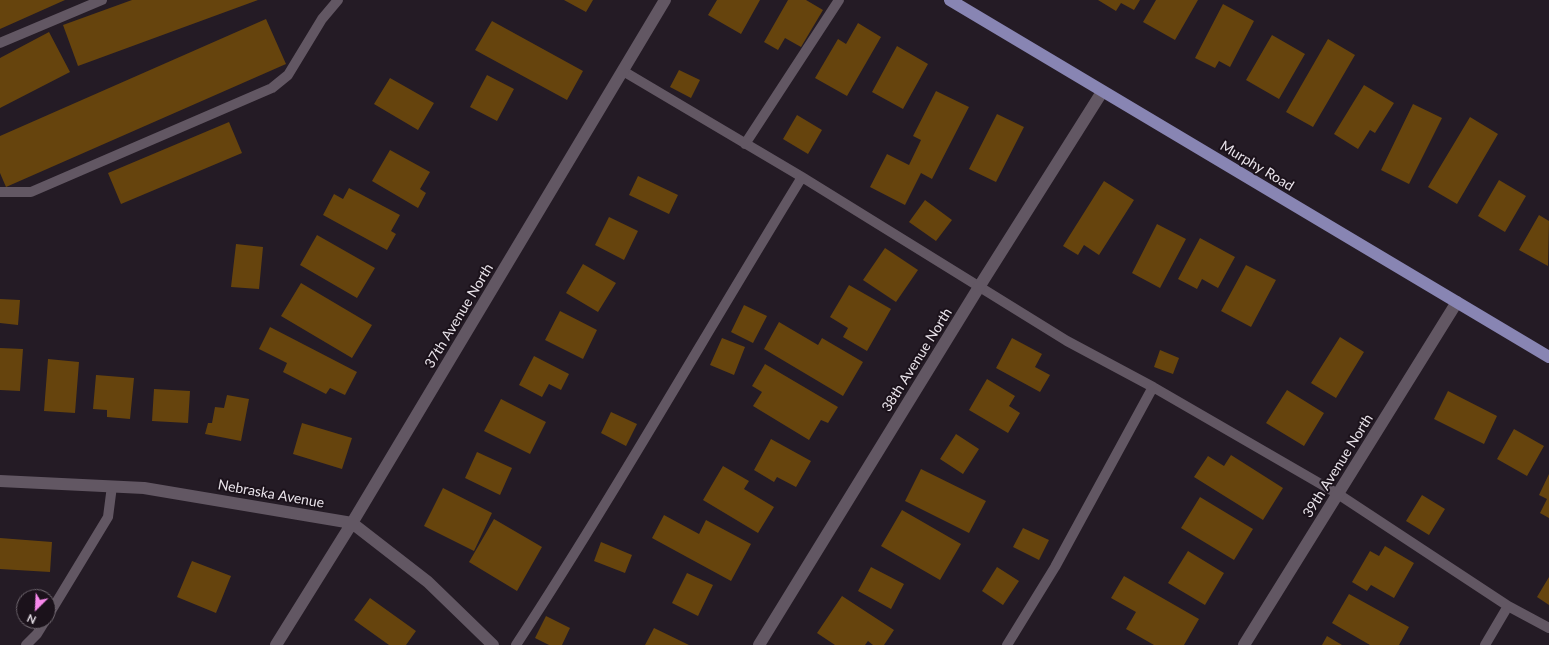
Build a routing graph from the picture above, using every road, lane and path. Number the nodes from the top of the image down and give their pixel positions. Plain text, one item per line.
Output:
1 (102, 0) edge
2 (338, 0) edge
3 (665, 0) edge
4 (839, 0) edge
5 (950, 0) edge
6 (0, 42) edge
7 (623, 71) junction
8 (1102, 92) junction
9 (745, 144) junction
10 (802, 177) junction
11 (0, 192) edge
12 (979, 287) junction
13 (1457, 302) junction
14 (1549, 357) edge
15 (1153, 387) junction
16 (0, 481) edge
17 (112, 486) junction
18 (1338, 494) junction
19 (352, 523) junction
20 (56, 603) edge
21 (1508, 606) junction
22 (1549, 628) edge
23 (40, 629) edge
24 (26, 645) edge
25 (276, 645) edge
26 (493, 645) edge
27 (516, 645) edge
28 (759, 645) edge
29 (1007, 645) edge
30 (1244, 645) edge
31 (1485, 645) edge

1 - 6 lane
2 - 11 lane
3 - 7 street, 37th Avenue North
4 - 9 lane
5 - 8 main road, Murphy Road
7 - 9 lane
7 - 19 street, 37th Avenue North
8 - 12 street, 38th Avenue North
8 - 13 main road, Murphy Road
9 - 10 lane
10 - 12 lane
10 - 27 lane
12 - 15 lane
12 - 28 street, 38th Avenue North
13 - 14 main road, Murphy Road
13 - 18 street, 39th Avenue North
15 - 18 lane
15 - 29 lane
16 - 17 street, Nebraska Avenue
17 - 19 street, Nebraska Avenue
17 - 20 lane
18 - 21 lane
18 - 30 street, 39th Avenue North
19 - 25 street, 37th Avenue North
19 - 26 street, Nebraska Avenue
21 - 22 lane
21 - 31 lane
23 - 24 lane

